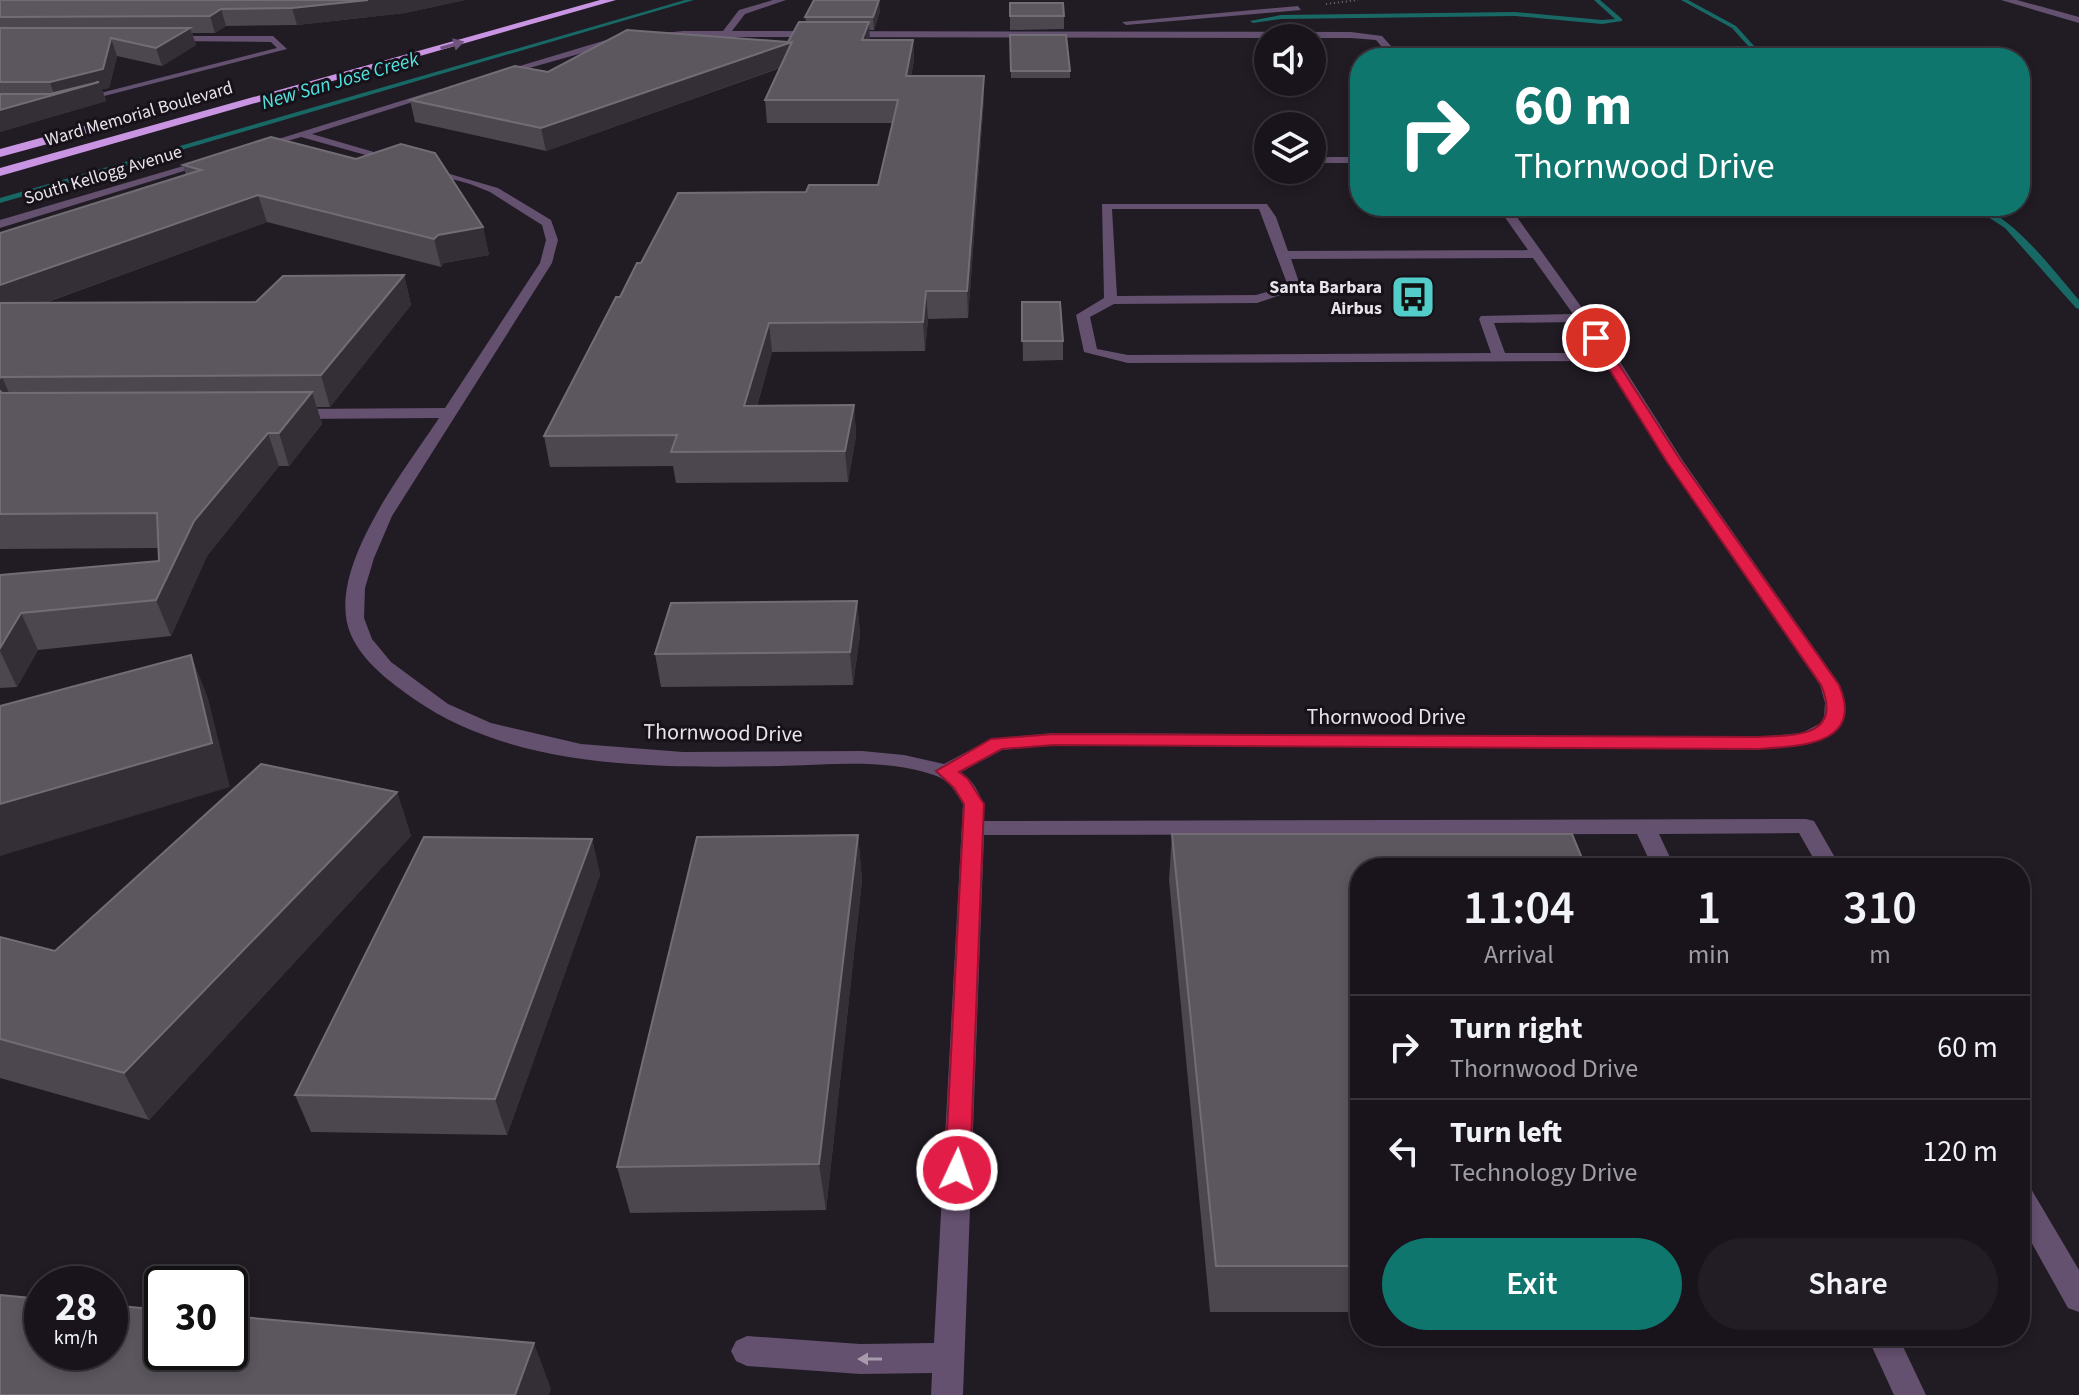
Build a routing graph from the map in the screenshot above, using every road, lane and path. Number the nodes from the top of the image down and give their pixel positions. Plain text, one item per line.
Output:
1 (562, 0) edge
2 (611, 0) edge
3 (782, 0) edge
4 (2005, 0) edge
5 (2032, 2) edge
6 (547, 4) dead end
7 (1298, 8) dead end
8 (2079, 20) edge
9 (1099, 23) dead end
10 (1112, 23) dead end
11 (1077, 33) junction
12 (726, 34) junction
13 (151, 39) edge
14 (1387, 48) edge
15 (488, 77) edge
16 (446, 90) edge
17 (72, 103) edge
18 (152, 112) dead end
19 (302, 134) junction
20 (245, 151) edge
21 (0, 153) edge
22 (230, 155) edge
23 (1326, 160) edge
24 (1350, 160) edge
25 (0, 172) edge
26 (1510, 216) edge
27 (0, 224) edge
28 (1537, 254) junction
29 (1283, 255) junction
30 (1111, 300) junction
31 (1582, 318) junction
32 (1499, 356) junction
33 (1610, 357) junction
34 (450, 413) junction
35 (281, 414) edge
36 (946, 771) junction
37 (1645, 827) junction
38 (972, 828) junction
39 (1659, 858) edge
40 (1824, 858) edge
41 (2030, 1213) edge
42 (2079, 1298) edge
43 (1887, 1346) edge
44 (747, 1351) dead end
45 (948, 1358) junction
46 (947, 1395) edge
47 (1910, 1395) edge

1 - 6 highway
25 -> 2 highway, Ward Memorial Boulevard
3 - 12 street
4 - 5 street
5 - 8 street
7 - 10 street
9 - 11 street
11 - 12 street
11 - 14 street
12 - 15 street
13 - 17 street
16 - 19 street
18 - 21 highway, Ward Memorial Boulevard
19 - 20 street
19 - 34 street, Thornwood Drive
22 - 27 street, South Kellogg Avenue
23 - 24 street
26 - 28 street
28 - 29 street
28 - 31 street
29 - 30 street
29 - 30 street
30 - 32 street
31 - 32 street
31 - 33 street
32 - 33 street
33 - 36 street, Thornwood Drive
34 - 35 street
34 - 36 street, Thornwood Drive
36 - 38 street
37 - 38 street
37 - 39 street
37 - 40 street
38 - 45 street
41 - 42 street
43 - 47 street
45 -> 44 street
45 - 46 street

